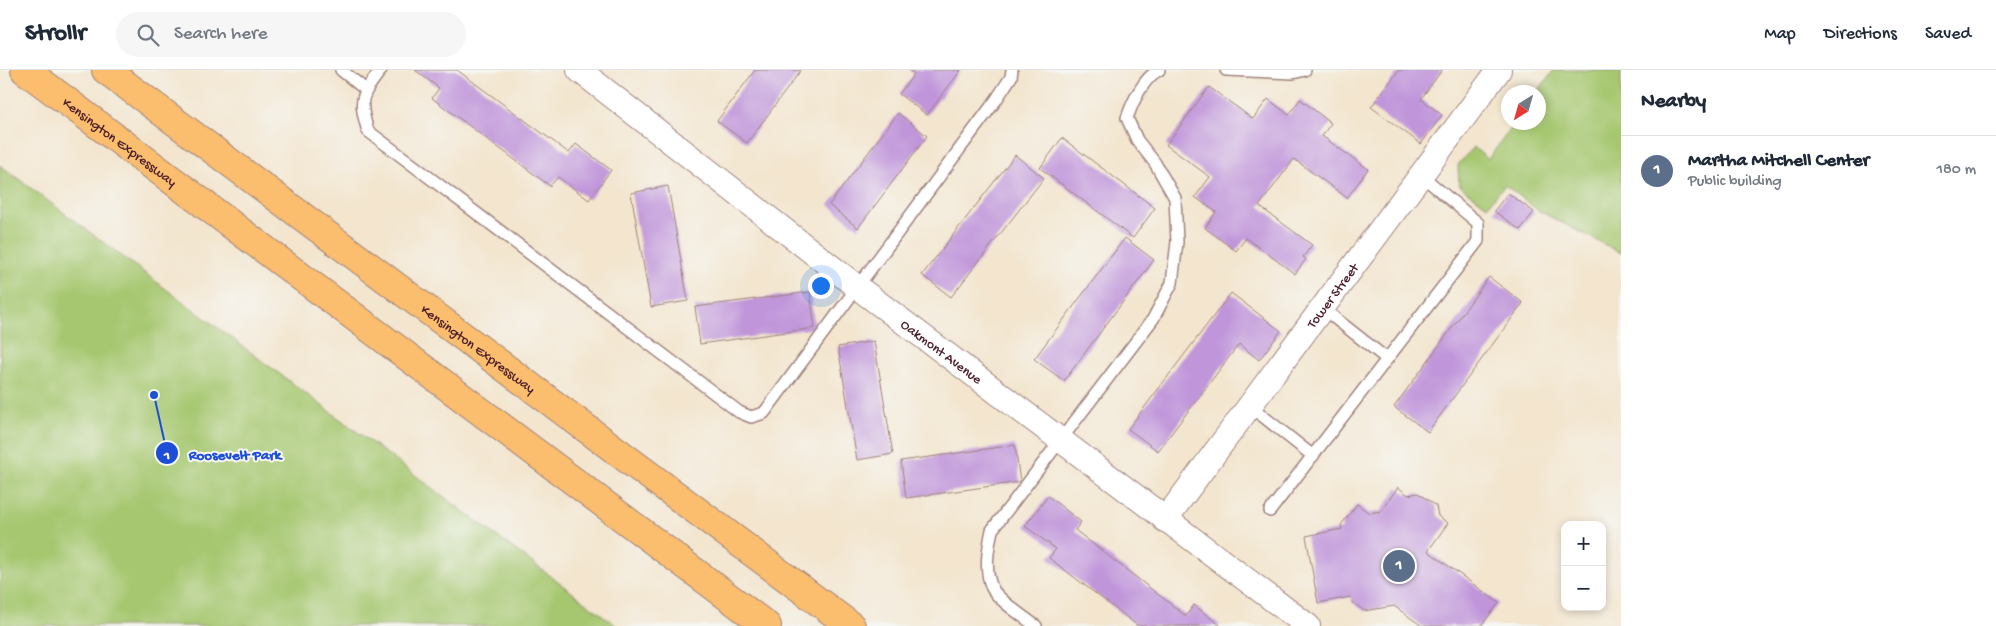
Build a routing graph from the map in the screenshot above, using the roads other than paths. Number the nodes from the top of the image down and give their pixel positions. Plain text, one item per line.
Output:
1 (25, 70) edge
2 (106, 70) edge
3 (341, 70) edge
4 (381, 70) edge
5 (579, 70) edge
6 (1012, 70) edge
7 (1159, 70) edge
8 (1226, 70) edge
9 (1305, 70) edge
10 (1499, 70) edge
11 (366, 90) junction
12 (1421, 175) junction
13 (857, 287) junction
14 (1322, 308) junction
15 (1387, 359) junction
16 (1250, 406) junction
17 (1060, 440) junction
18 (1313, 456) junction
19 (1270, 511) dead end
20 (1165, 520) junction
21 (767, 626) edge
22 (851, 626) edge
23 (1036, 626) edge
24 (1308, 626) edge

1 - 21 highway, Kensington Expressway
2 - 22 highway, Kensington Expressway
3 - 11 lane
4 - 11 lane
5 - 13 street, Oakmont Avenue
6 - 13 lane
7 - 17 lane
8 - 9 lane
10 - 12 street, Tower Street
11 - 13 lane
12 - 14 street, Tower Street
12 - 15 lane
13 - 17 street, Oakmont Avenue
14 - 15 lane
14 - 16 street, Tower Street
15 - 18 lane
16 - 18 lane
16 - 20 street, Tower Street
17 - 20 street, Oakmont Avenue
17 - 23 lane
18 - 19 lane
20 - 24 street, Oakmont Avenue

